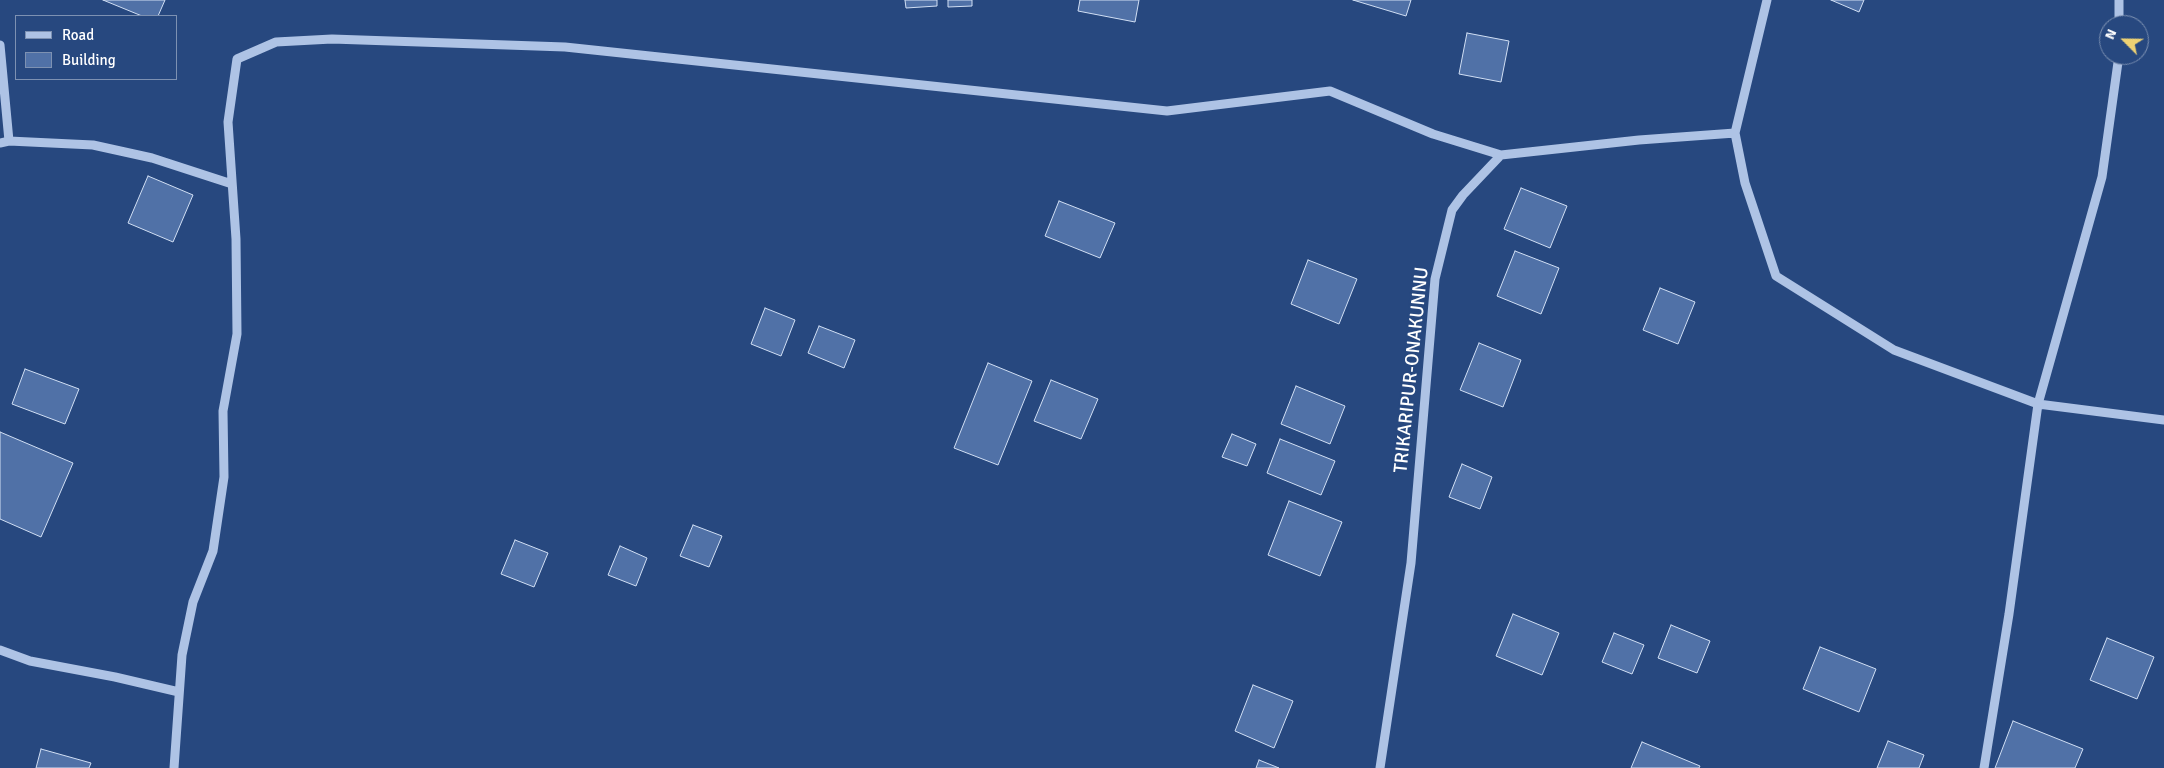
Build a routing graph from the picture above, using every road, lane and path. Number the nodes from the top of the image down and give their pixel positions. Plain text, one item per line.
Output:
1 (1767, 0) edge
2 (2119, 0) edge
3 (2119, 15) edge
4 (0, 45) edge
5 (2118, 65) edge
6 (1735, 132) junction
7 (5, 142) edge
8 (1502, 155) junction
9 (232, 184) junction
10 (2038, 404) junction
11 (2164, 420) edge
12 (0, 650) edge
13 (179, 692) junction
14 (174, 768) edge
15 (1380, 768) edge
16 (1984, 768) edge

1 - 6 street
2 - 3 street
4 - 7 street
5 - 10 street
6 - 8 street
6 - 10 street
7 - 9 street
8 - 9 street
8 - 15 street, TRIKARIPUR-ONAKUNNU
9 - 13 street
10 - 11 street
10 - 16 street
12 - 13 street
13 - 14 street

